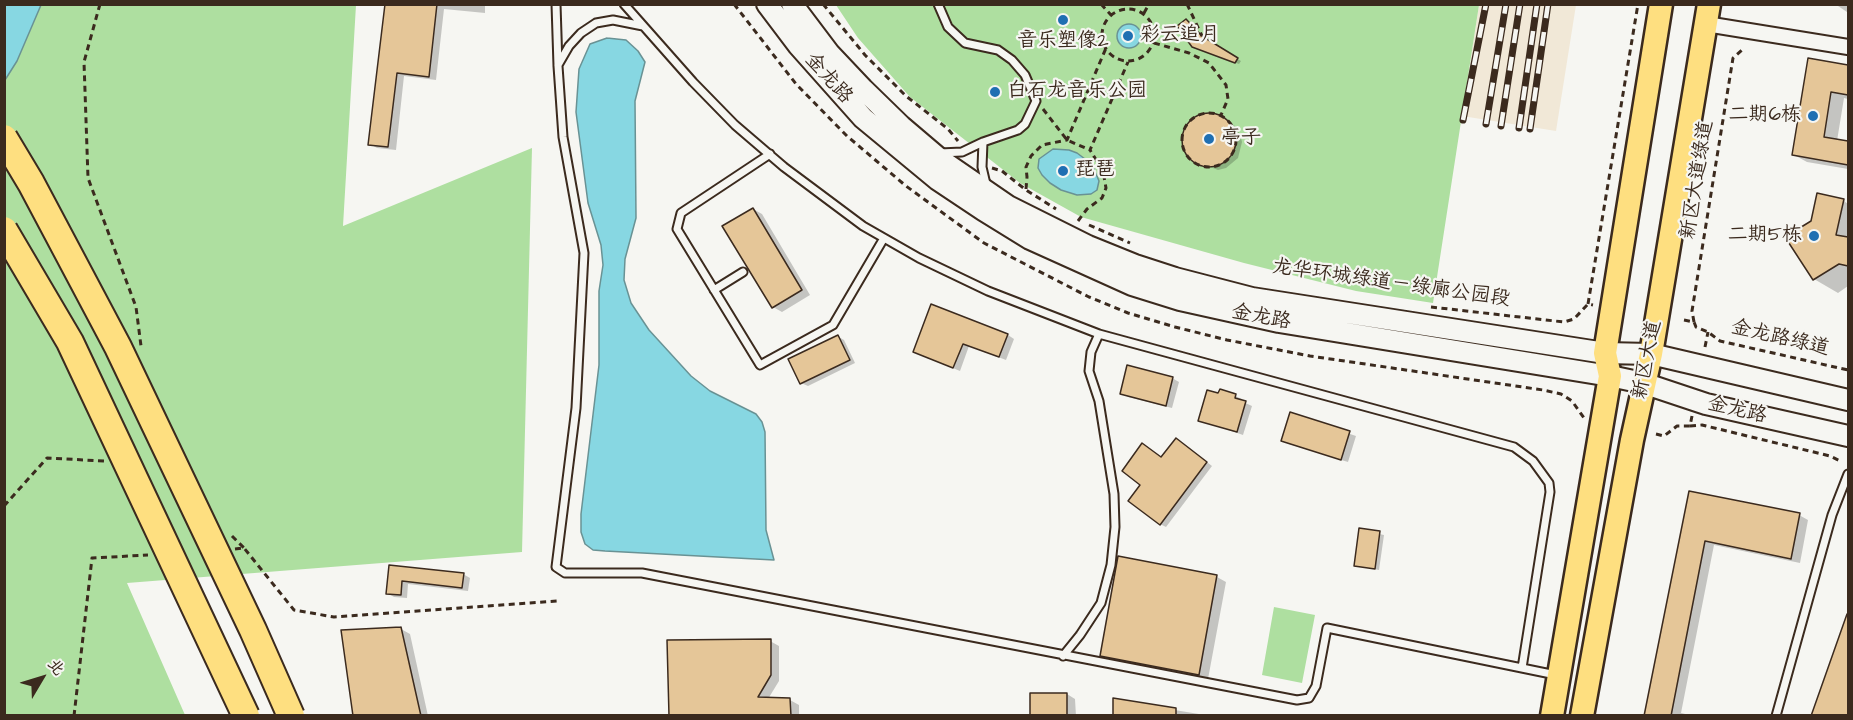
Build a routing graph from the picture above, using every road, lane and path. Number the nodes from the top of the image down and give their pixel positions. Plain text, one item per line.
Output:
1 (556, 4) edge
2 (624, 4) edge
3 (767, 4) edge
4 (792, 4) edge
5 (823, 4) edge
6 (938, 4) edge
7 (1101, 4) edge
8 (1149, 4) edge
9 (1187, 4) edge
10 (1638, 4) edge
11 (1661, 4) edge
12 (1143, 14) junction
13 (1708, 14) edge
14 (1111, 15) junction
15 (643, 26) junction
16 (1202, 36) dead end
17 (1154, 43) junction
18 (1848, 47) edge
19 (1106, 48) junction
20 (1743, 48) dead end
21 (1128, 62) junction
22 (558, 66) junction
23 (1036, 101) junction
24 (1221, 115) junction
25 (4, 138) edge
26 (1067, 140) junction
27 (982, 142) junction
28 (960, 145) dead end
29 (1090, 150) junction
30 (931, 151) junction
31 (770, 154) junction
32 (988, 167) dead end
33 (1026, 190) junction
34 (994, 196) junction
35 (1057, 210) dead end
36 (1078, 221) dead end
37 (1088, 225) dead end
38 (4, 230) edge
39 (884, 238) junction
40 (1136, 245) dead end
41 (744, 272) dead end
42 (714, 290) junction
43 (1423, 306) dead end
44 (1684, 320) dead end
45 (1564, 322) junction
46 (1694, 322) junction
47 (1563, 330) dead end
48 (1708, 332) junction
49 (1099, 334) junction
50 (1705, 346) dead end
51 (1605, 353) junction
52 (1651, 354) junction
53 (1848, 370) edge
54 (1610, 376) junction
55 (1643, 383) junction
56 (1848, 400) edge
57 (1692, 416) dead end
58 (1690, 426) junction
59 (1656, 434) dead end
60 (1848, 436) edge
61 (1842, 462) dead end
62 (1848, 474) edge
63 (233, 549) dead end
64 (151, 554) dead end
65 (558, 602) dead end
66 (1063, 656) junction
67 (1522, 668) junction
68 (1559, 676) junction
69 (74, 716) edge
70 (246, 716) edge
71 (291, 716) edge
72 (1552, 716) edge
73 (1582, 716) edge
74 (1776, 716) edge

1 - 22 lane
2 - 15 lane
3 - 54 main road, 金龙路
4 - 30 main road, 金龙路
5 - 28 path
6 - 23 lane
7 - 14 path
8 - 12 path
9 - 16 path
10 - 45 path
11 - 51 main road, 新区大道
12 - 14 path
12 - 17 path
13 - 18 street
13 - 52 main road, 新区大道
14 - 19 path
15 - 22 lane
15 - 31 lane
17 - 21 path
17 - 24 path
19 - 21 path
19 - 26 path
20 - 46 path, 新区大道绿道
21 - 29 path
22 - 66 lane
23 - 26 path
23 - 27 lane
24 - 24 path
25 - 71 highway, bridge
26 - 29 path
26 - 33 path
27 - 30 lane
27 - 34 lane
29 - 36 path
30 - 34 main road, 金龙路
31 - 39 lane
31 - 42 lane
32 - 33 path
33 - 35 path
34 - 51 main road, 金龙路
37 - 40 path
38 - 70 highway, bridge
39 - 42 lane
39 - 49 lane
41 - 42 lane
43 - 45 path, 龙华环城绿道－绿廊公园段
44 - 46 path
45 - 47 path
46 - 48 path, 金龙路绿道
48 - 50 path
48 - 53 path, 金龙路绿道
49 - 66 lane
49 - 67 lane
51 - 52 main road, 金龙路
51 - 54 main road, 新区大道
52 - 55 main road, 新区大道
52 - 56 main road, 金龙路
54 - 55 main road, 金龙路
54 - 68 main road, 新区大道
55 - 60 main road, 金龙路
55 - 73 main road, 新区大道
57 - 58 path
58 - 59 path
58 - 61 path
62 - 74 lane
63 - 65 path
64 - 69 path
66 - 67 lane
67 - 68 lane
68 - 72 main road, 新区大道

